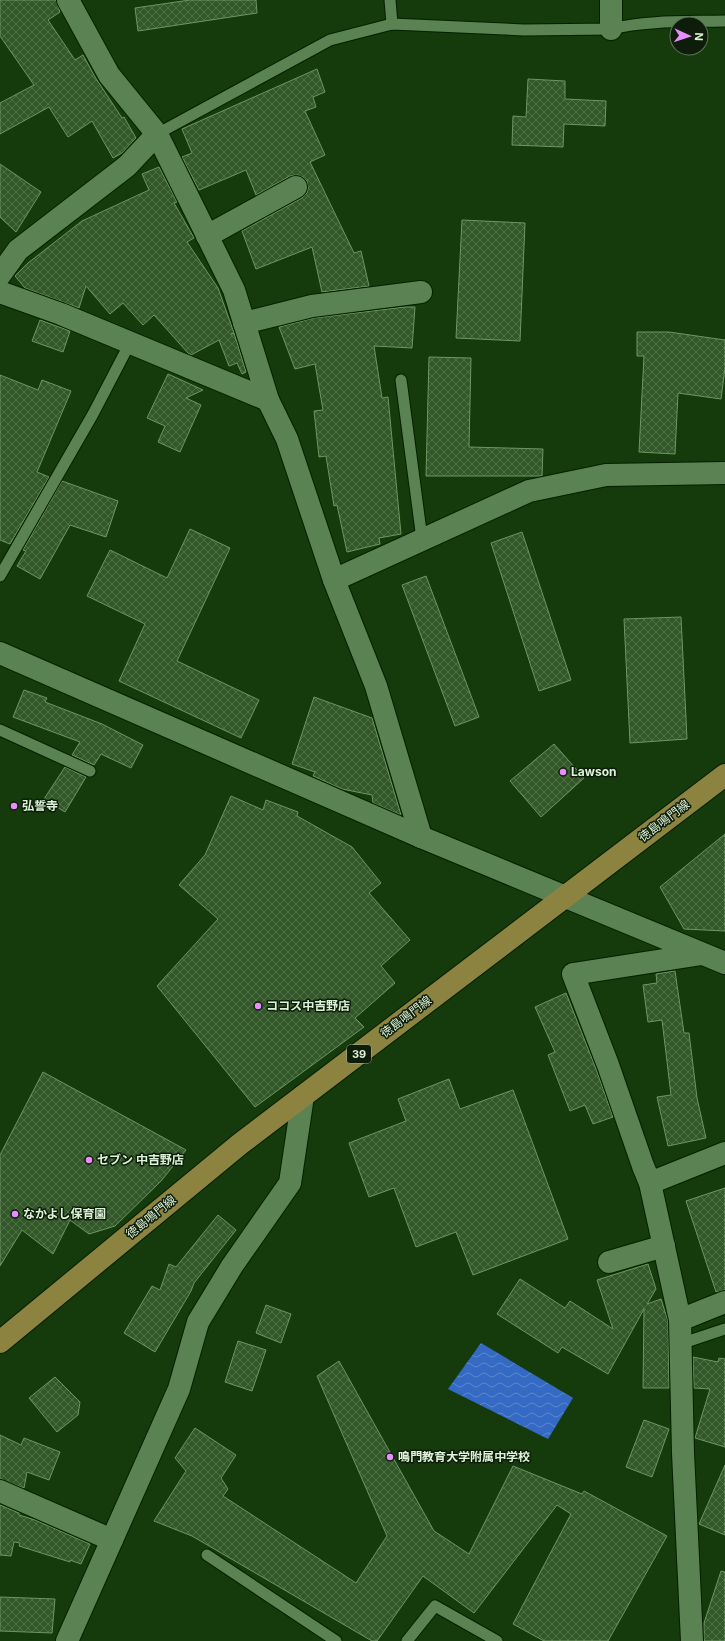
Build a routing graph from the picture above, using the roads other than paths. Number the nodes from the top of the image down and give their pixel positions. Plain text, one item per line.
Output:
1 (68, 0) edge
2 (390, 0) edge
3 (611, 0) edge
4 (725, 21) edge
5 (392, 24) junction
6 (610, 30) junction
7 (157, 134) junction
8 (296, 187) dead end
9 (207, 236) junction
10 (0, 274) edge
11 (0, 292) edge
12 (421, 292) dead end
13 (244, 323) junction
14 (130, 343) junction
15 (401, 380) dead end
16 (268, 400) junction
17 (725, 473) edge
18 (422, 539) junction
19 (0, 576) edge
20 (334, 580) junction
21 (0, 653) edge
22 (0, 730) edge
23 (90, 771) dead end
24 (725, 775) edge
25 (421, 837) junction
26 (566, 896) junction
27 (702, 954) junction
28 (725, 964) edge
29 (303, 1096) junction
30 (725, 1153) edge
31 (650, 1183) junction
32 (664, 1246) junction
33 (610, 1262) dead end
34 (725, 1302) edge
35 (680, 1320) junction
36 (725, 1329) edge
37 (0, 1342) edge
38 (680, 1344) junction
39 (0, 1491) edge
40 (112, 1540) junction
41 (207, 1555) dead end
42 (67, 1641) edge
43 (336, 1641) edge
44 (407, 1641) edge
45 (497, 1641) edge
46 (692, 1641) edge

1 - 7 street
2 - 5 lane
3 - 6 street
4 - 6 lane
5 - 6 lane
5 - 7 lane
7 - 9 street
7 - 10 street
8 - 9 street
9 - 13 street
11 - 14 street
12 - 13 street
13 - 16 street
14 - 16 street
14 - 19 lane
15 - 18 lane
16 - 20 street
17 - 18 street
18 - 20 street
20 - 25 street
21 - 25 street
22 - 23 lane
24 - 26 main road, 徳島鳴門線 / 39
25 - 26 street
26 - 27 street
26 - 29 main road, 徳島鳴門線 / 39
27 - 28 street
27 - 31 street
29 - 37 main road, 徳島鳴門線 / 39
29 - 40 street
30 - 31 street
31 - 32 street
32 - 33 street
32 - 35 street
34 - 35 street
35 - 38 street
36 - 38 lane
38 - 46 street
39 - 40 street
40 - 42 street
41 - 43 lane
44 - 45 lane

